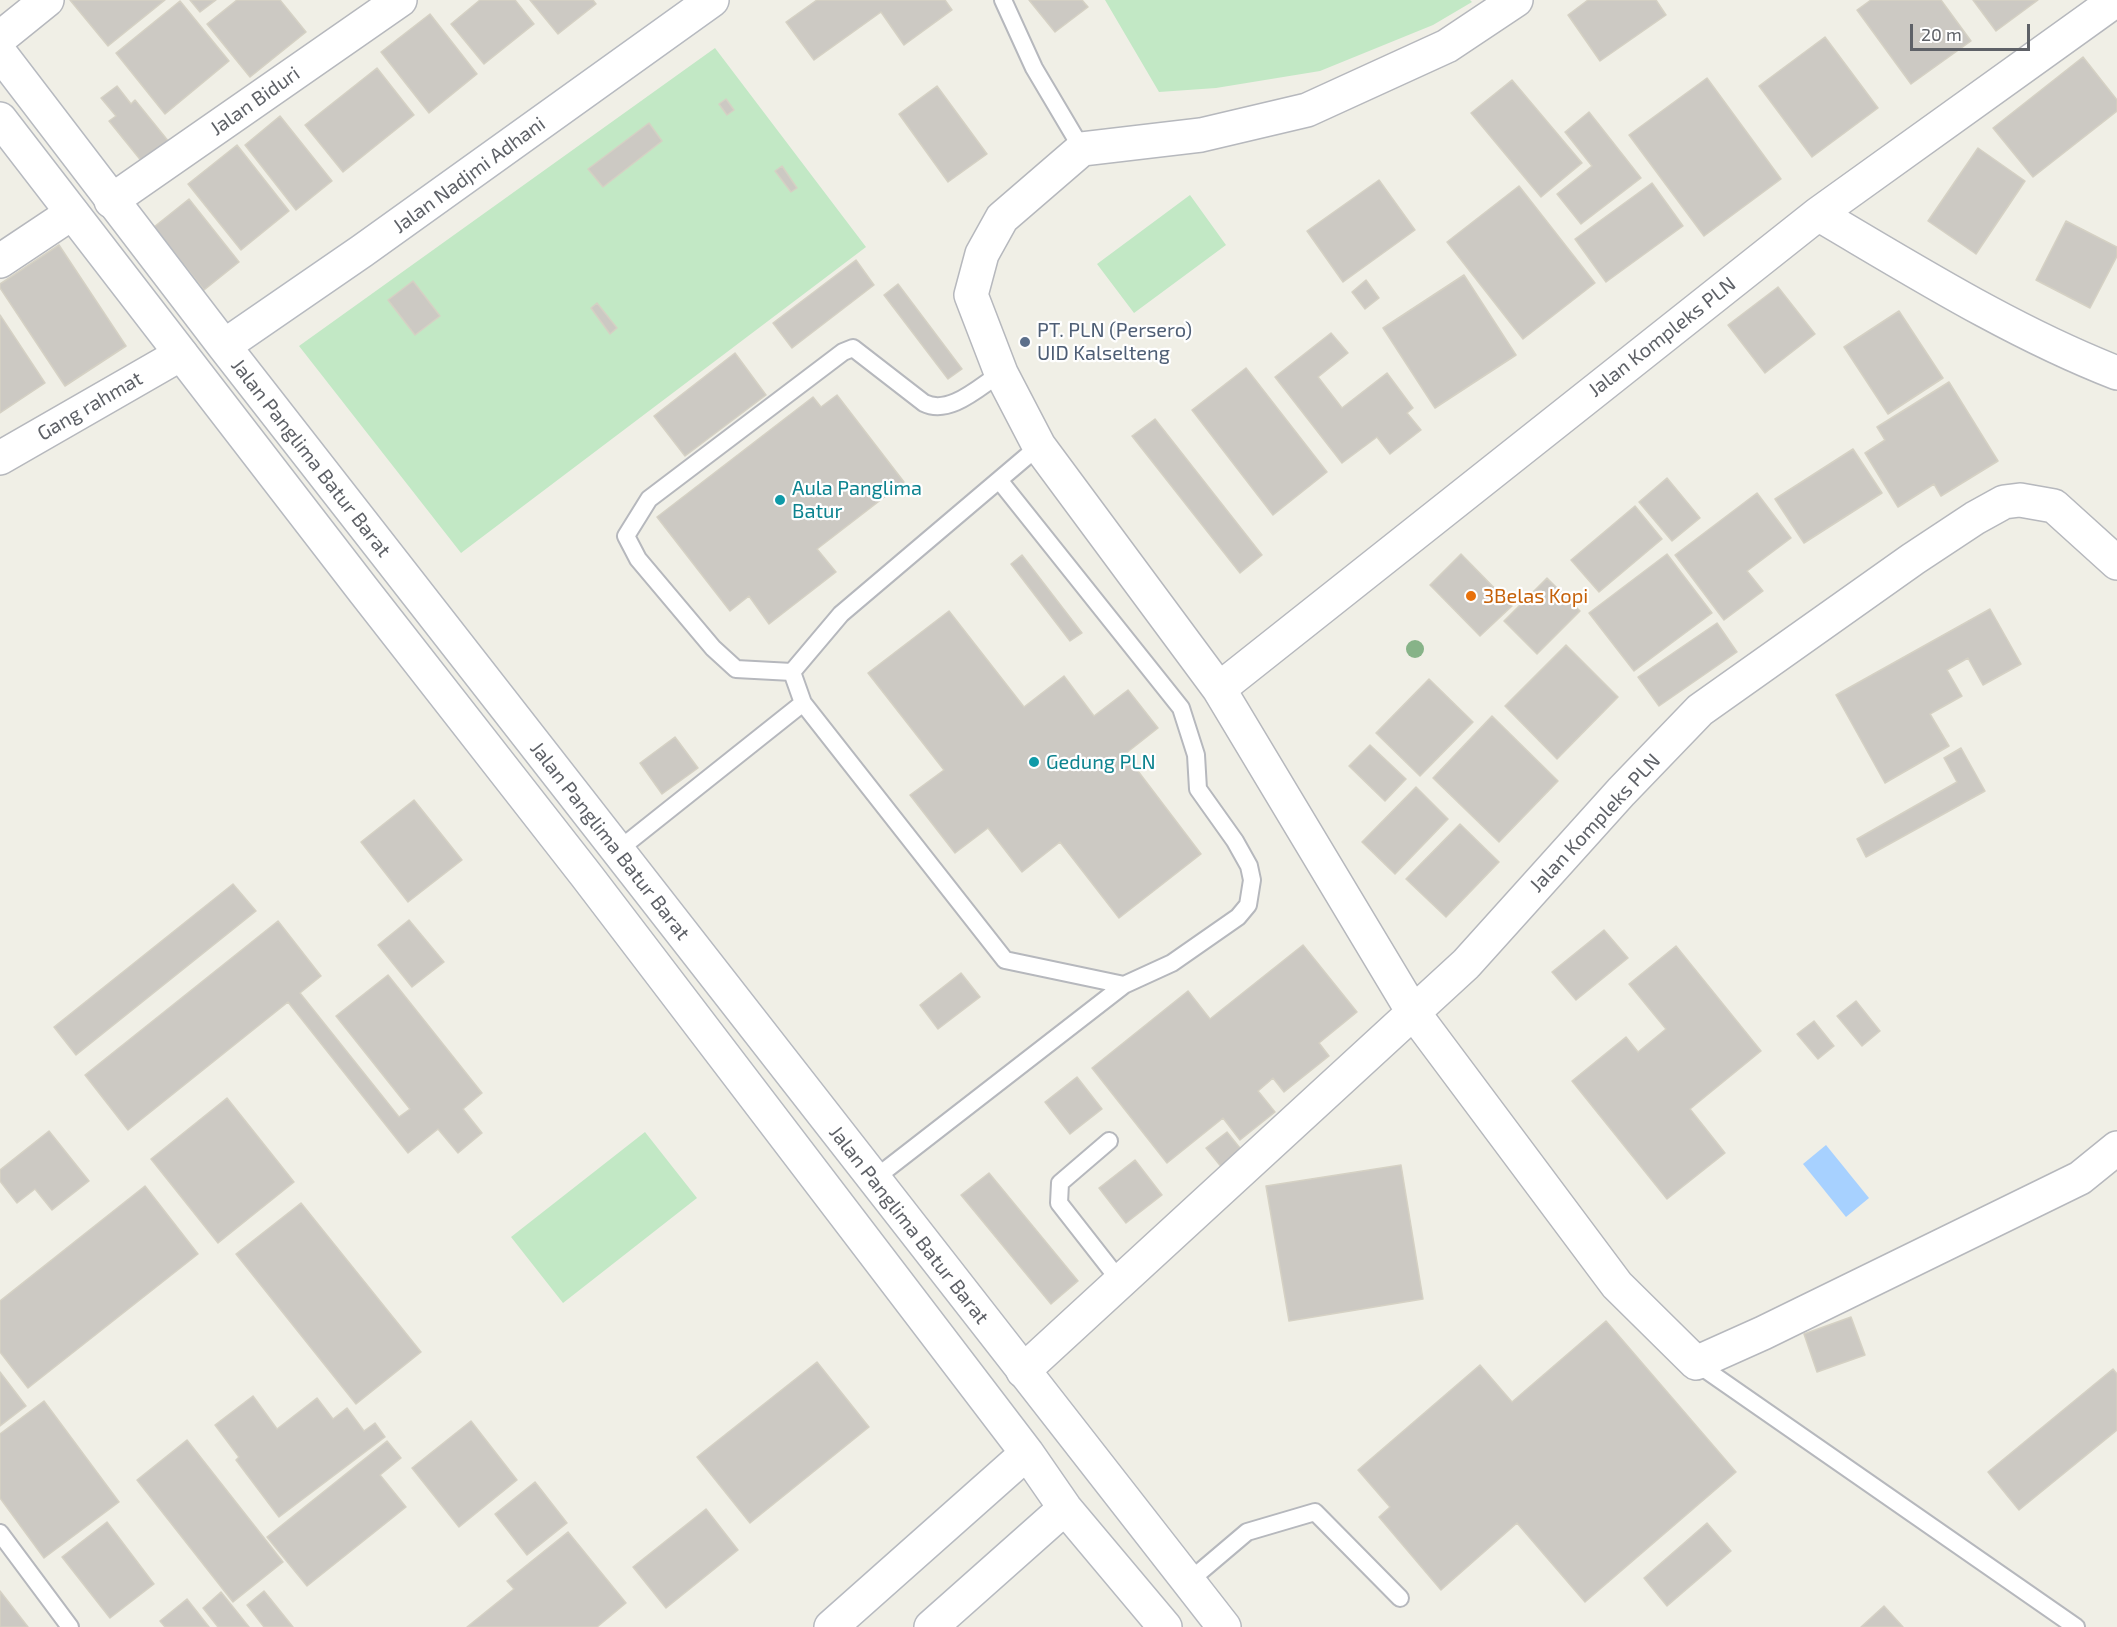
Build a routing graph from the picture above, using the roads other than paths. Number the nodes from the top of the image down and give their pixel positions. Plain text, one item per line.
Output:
1 (47, 0) edge
2 (399, 0) edge
3 (712, 0) edge
4 (1003, 0) edge
5 (1516, 0) edge
6 (2116, 0) edge
7 (0, 38) edge
8 (0, 52) edge
9 (0, 119) edge
10 (1082, 149) junction
11 (111, 201) junction
12 (72, 213) junction
13 (1818, 213) junction
14 (0, 261) edge
15 (224, 346) junction
16 (181, 354) junction
17 (1001, 372) junction
18 (2117, 373) edge
19 (1039, 446) junction
20 (0, 458) edge
21 (999, 480) junction
22 (2117, 563) edge
23 (397, 568) junction
24 (364, 591) junction
25 (792, 672) junction
26 (1219, 689) junction
27 (803, 703) junction
28 (617, 851) junction
29 (586, 875) junction
30 (1125, 985) junction
31 (1413, 1012) junction
32 (1109, 1141) dead end
33 (2117, 1148) edge
34 (874, 1179) junction
35 (1120, 1281) junction
36 (1696, 1363) junction
37 (1023, 1371) junction
38 (1027, 1453) junction
39 (1065, 1508) junction
40 (0, 1533) edge
41 (1188, 1581) junction
42 (1400, 1598) dead end
43 (70, 1627) edge
44 (831, 1627) edge
45 (932, 1627) edge
46 (1166, 1627) edge
47 (1224, 1627) edge
48 (2076, 1627) edge

1 - 7 street
2 - 11 street, Jalan Biduri
3 - 15 street, Jalan Nadjmi Adhani
4 - 10 lane
5 - 10 street
6 - 13 street, Jalan Kompleks PLN
8 - 11 street, Jalan Panglima Batur Barat
9 - 12 street, Jalan Panglima Batur Barat
10 - 17 street
11 - 15 street, Jalan Panglima Batur Barat
12 - 14 street
12 - 16 street, Jalan Panglima Batur Barat
13 - 18 street
13 - 26 street, Jalan Kompleks PLN
15 - 23 street, Jalan Panglima Batur Barat
16 - 20 street, Gang rahmat
16 - 24 street, Jalan Panglima Batur Barat
17 - 19 street
17 - 25 lane
19 - 21 lane
19 - 26 street
21 - 25 lane
21 - 30 lane
22 - 31 street, Jalan Kompleks PLN
23 - 24 street
23 - 28 street, Jalan Panglima Batur Barat
24 - 29 street, Jalan Panglima Batur Barat
25 - 27 lane
26 - 31 street
27 - 28 lane
27 - 30 lane
28 - 29 street
28 - 34 street, Jalan Panglima Batur Barat
29 - 38 street, Jalan Panglima Batur Barat
30 - 34 lane
31 - 35 street, Jalan Kompleks PLN
31 - 36 street
32 - 35 lane
33 - 36 street
34 - 37 street, Jalan Panglima Batur Barat
35 - 37 street, Jalan Kompleks PLN
36 - 48 lane
37 - 41 street, Jalan Panglima Batur Barat
38 - 39 street, Jalan Panglima Batur Barat
38 - 44 street
39 - 45 street
39 - 46 street, Jalan Panglima Batur Barat
40 - 43 lane
41 - 42 lane
41 - 47 street, Jalan Panglima Batur Barat

